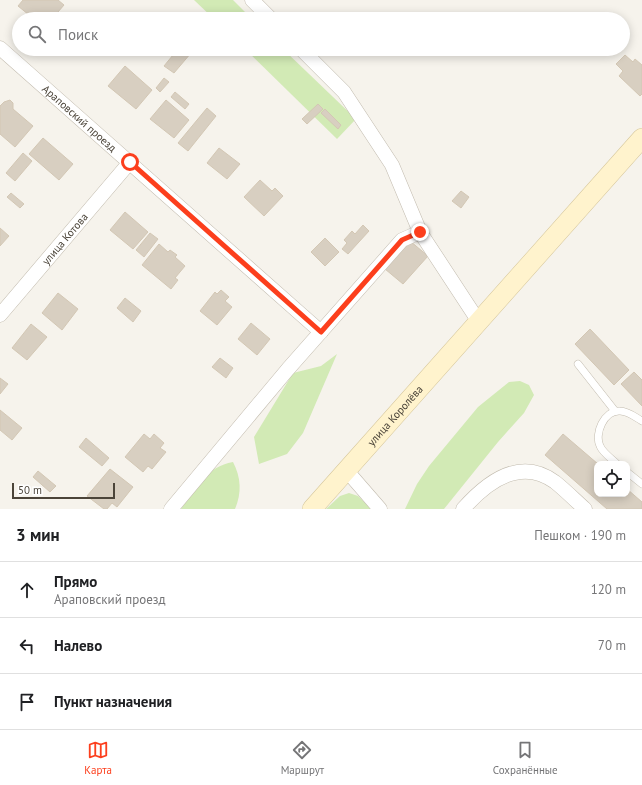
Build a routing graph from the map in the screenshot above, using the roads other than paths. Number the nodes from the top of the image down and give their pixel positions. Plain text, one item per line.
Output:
1 (252, 0) edge
2 (264, 12) edge
3 (0, 48) edge
4 (308, 56) edge
5 (642, 138) edge
6 (130, 162) junction
7 (420, 232) junction
8 (0, 315) edge
9 (479, 322) junction
10 (321, 332) junction
11 (578, 364) dead end
12 (615, 411) junction
13 (642, 421) edge
14 (614, 461) edge
15 (347, 471) junction
16 (630, 474) edge
17 (642, 484) edge
18 (170, 509) edge
19 (312, 509) edge
20 (380, 509) edge
21 (462, 509) edge
22 (585, 509) edge

1 - 2 street
3 - 6 street, Араповский проезд
4 - 7 street
5 - 9 main road, улица Королёва
6 - 8 street, улица Котова
6 - 10 street, Араповский проезд
7 - 9 street
7 - 10 street
9 - 15 main road, улица Королёва
10 - 18 street
11 - 12 lane
12 - 13 lane
12 - 14 lane
15 - 19 main road, улица Королёва
15 - 20 street
16 - 17 lane
21 - 22 street

